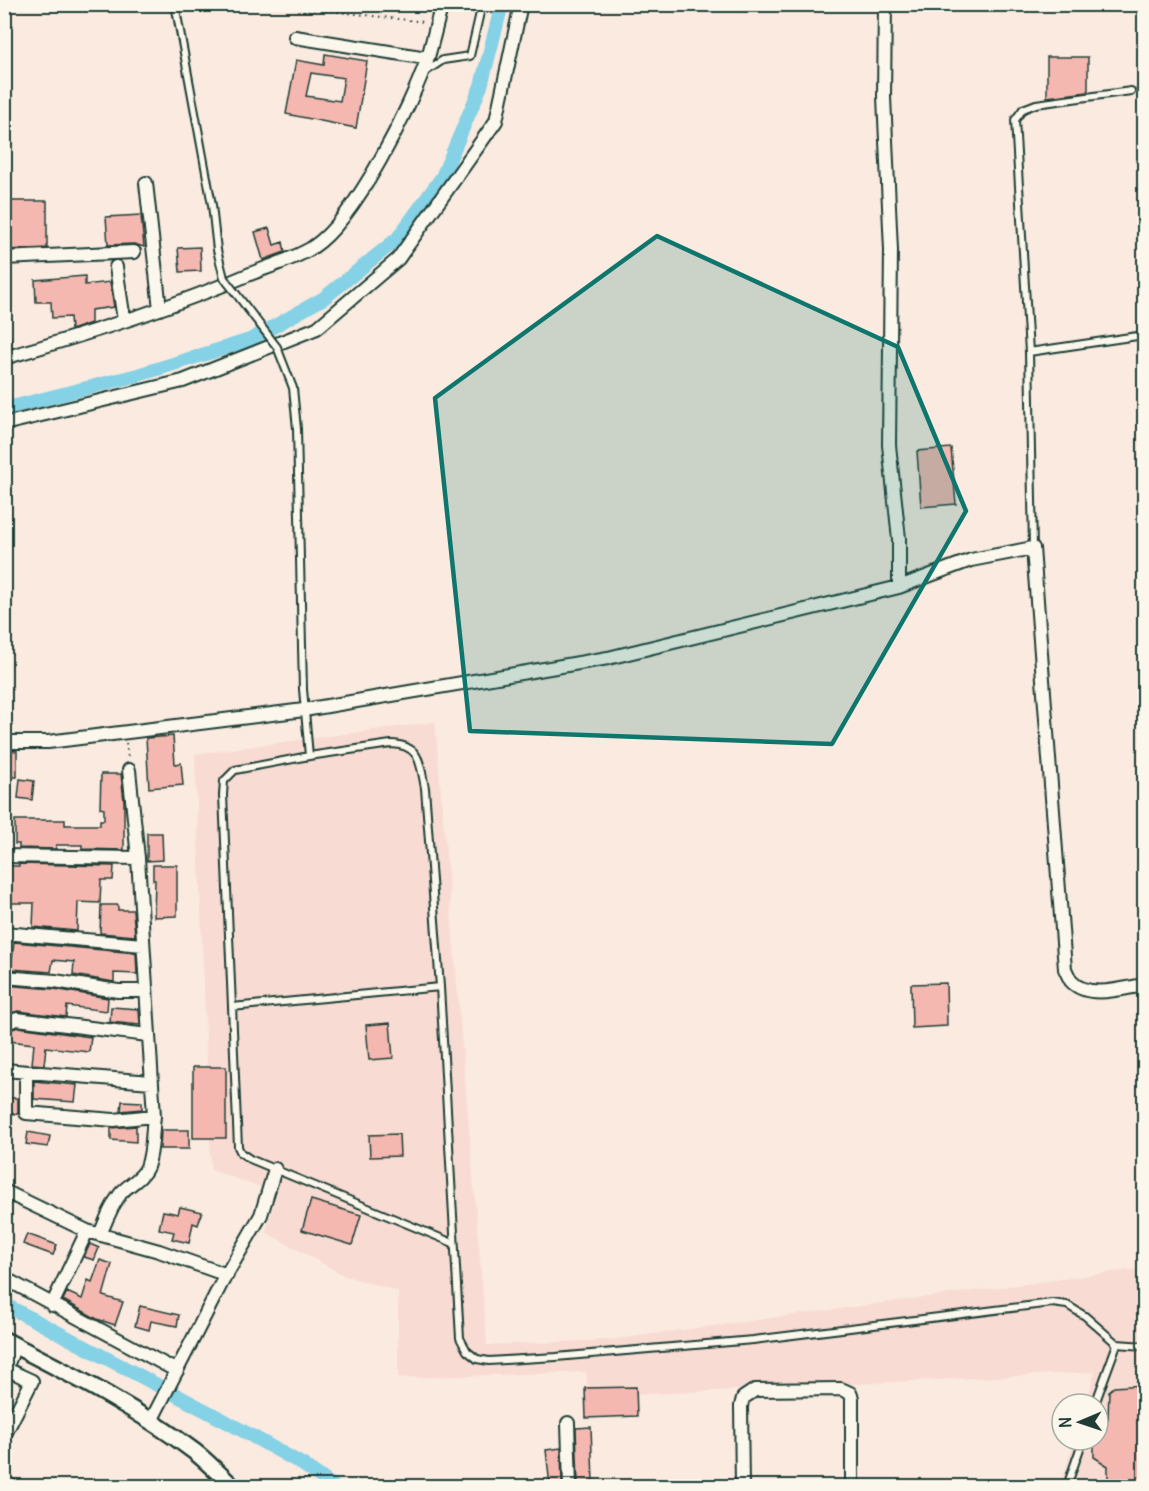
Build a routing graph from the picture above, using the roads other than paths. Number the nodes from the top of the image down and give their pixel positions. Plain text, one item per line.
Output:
1 (175, 4) edge
2 (442, 4) edge
3 (482, 4) edge
4 (521, 4) edge
5 (885, 4) edge
6 (295, 37) dead end
7 (428, 58) junction
8 (420, 76) junction
9 (1131, 91) dead end
10 (146, 183) dead end
11 (134, 252) dead end
12 (4, 258) edge
13 (116, 267) dead end
14 (160, 309) junction
15 (124, 320) junction
16 (1144, 336) edge
17 (4, 342) edge
18 (1029, 352) junction
19 (5, 358) edge
20 (4, 423) edge
21 (1034, 548) junction
22 (899, 587) junction
23 (304, 710) junction
24 (4, 742) edge
25 (309, 756) junction
26 (129, 770) road end
27 (4, 856) edge
28 (138, 858) junction
29 (4, 933) edge
30 (143, 945) junction
31 (4, 977) edge
32 (1144, 985) edge
33 (440, 987) junction
34 (146, 991) junction
35 (232, 1007) junction
36 (4, 1024) edge
37 (148, 1035) junction
38 (4, 1070) edge
39 (26, 1072) junction
40 (151, 1082) junction
41 (154, 1116) junction
42 (275, 1169) junction
43 (4, 1191) edge
44 (87, 1231) junction
45 (100, 1235) junction
46 (453, 1243) junction
47 (227, 1275) junction
48 (4, 1278) edge
49 (52, 1305) junction
50 (10, 1343) edge
51 (1116, 1344) junction
52 (1144, 1346) edge
53 (175, 1375) junction
54 (1099, 1392) edge
55 (153, 1417) junction
56 (568, 1423) dead end
57 (5, 1434) edge
58 (1079, 1452) edge
59 (4, 1486) edge
60 (11, 1486) edge
61 (232, 1486) edge
62 (570, 1486) edge
63 (742, 1486) edge
64 (852, 1486) edge
65 (1067, 1486) edge

1 - 23 lane, bridge
2 - 7 street
3 - 8 lane
4 - 20 street
5 - 22 street
6 - 7 street
7 - 8 street
8 - 14 street
9 - 18 lane
10 - 14 street
11 - 12 street
13 - 15 street
14 - 15 street
15 - 19 street
16 - 18 lane
17 - 19 street
18 - 21 lane
21 - 22 street
21 - 32 street
22 - 23 street
23 - 24 street
23 - 25 lane
25 - 33 lane
25 - 35 lane
26 - 28 street
27 - 28 street
28 - 30 street
29 - 30 street
30 - 34 street
31 - 34 street
33 - 35 lane
33 - 46 lane
34 - 37 street
35 - 42 lane
36 - 37 street
37 - 40 street
38 - 39 street
39 - 40 street
39 - 41 street
40 - 41 street
41 - 45 street
42 - 46 lane
42 - 47 street
43 - 44 street
44 - 45 street
44 - 49 street
45 - 47 street
46 - 51 lane
47 - 53 street
48 - 49 street
49 - 53 street
50 - 55 street
50 - 57 street
51 - 52 lane
51 - 54 lane
53 - 55 street
55 - 61 street
56 - 62 street
58 - 65 lane
59 - 60 street
63 - 64 street

